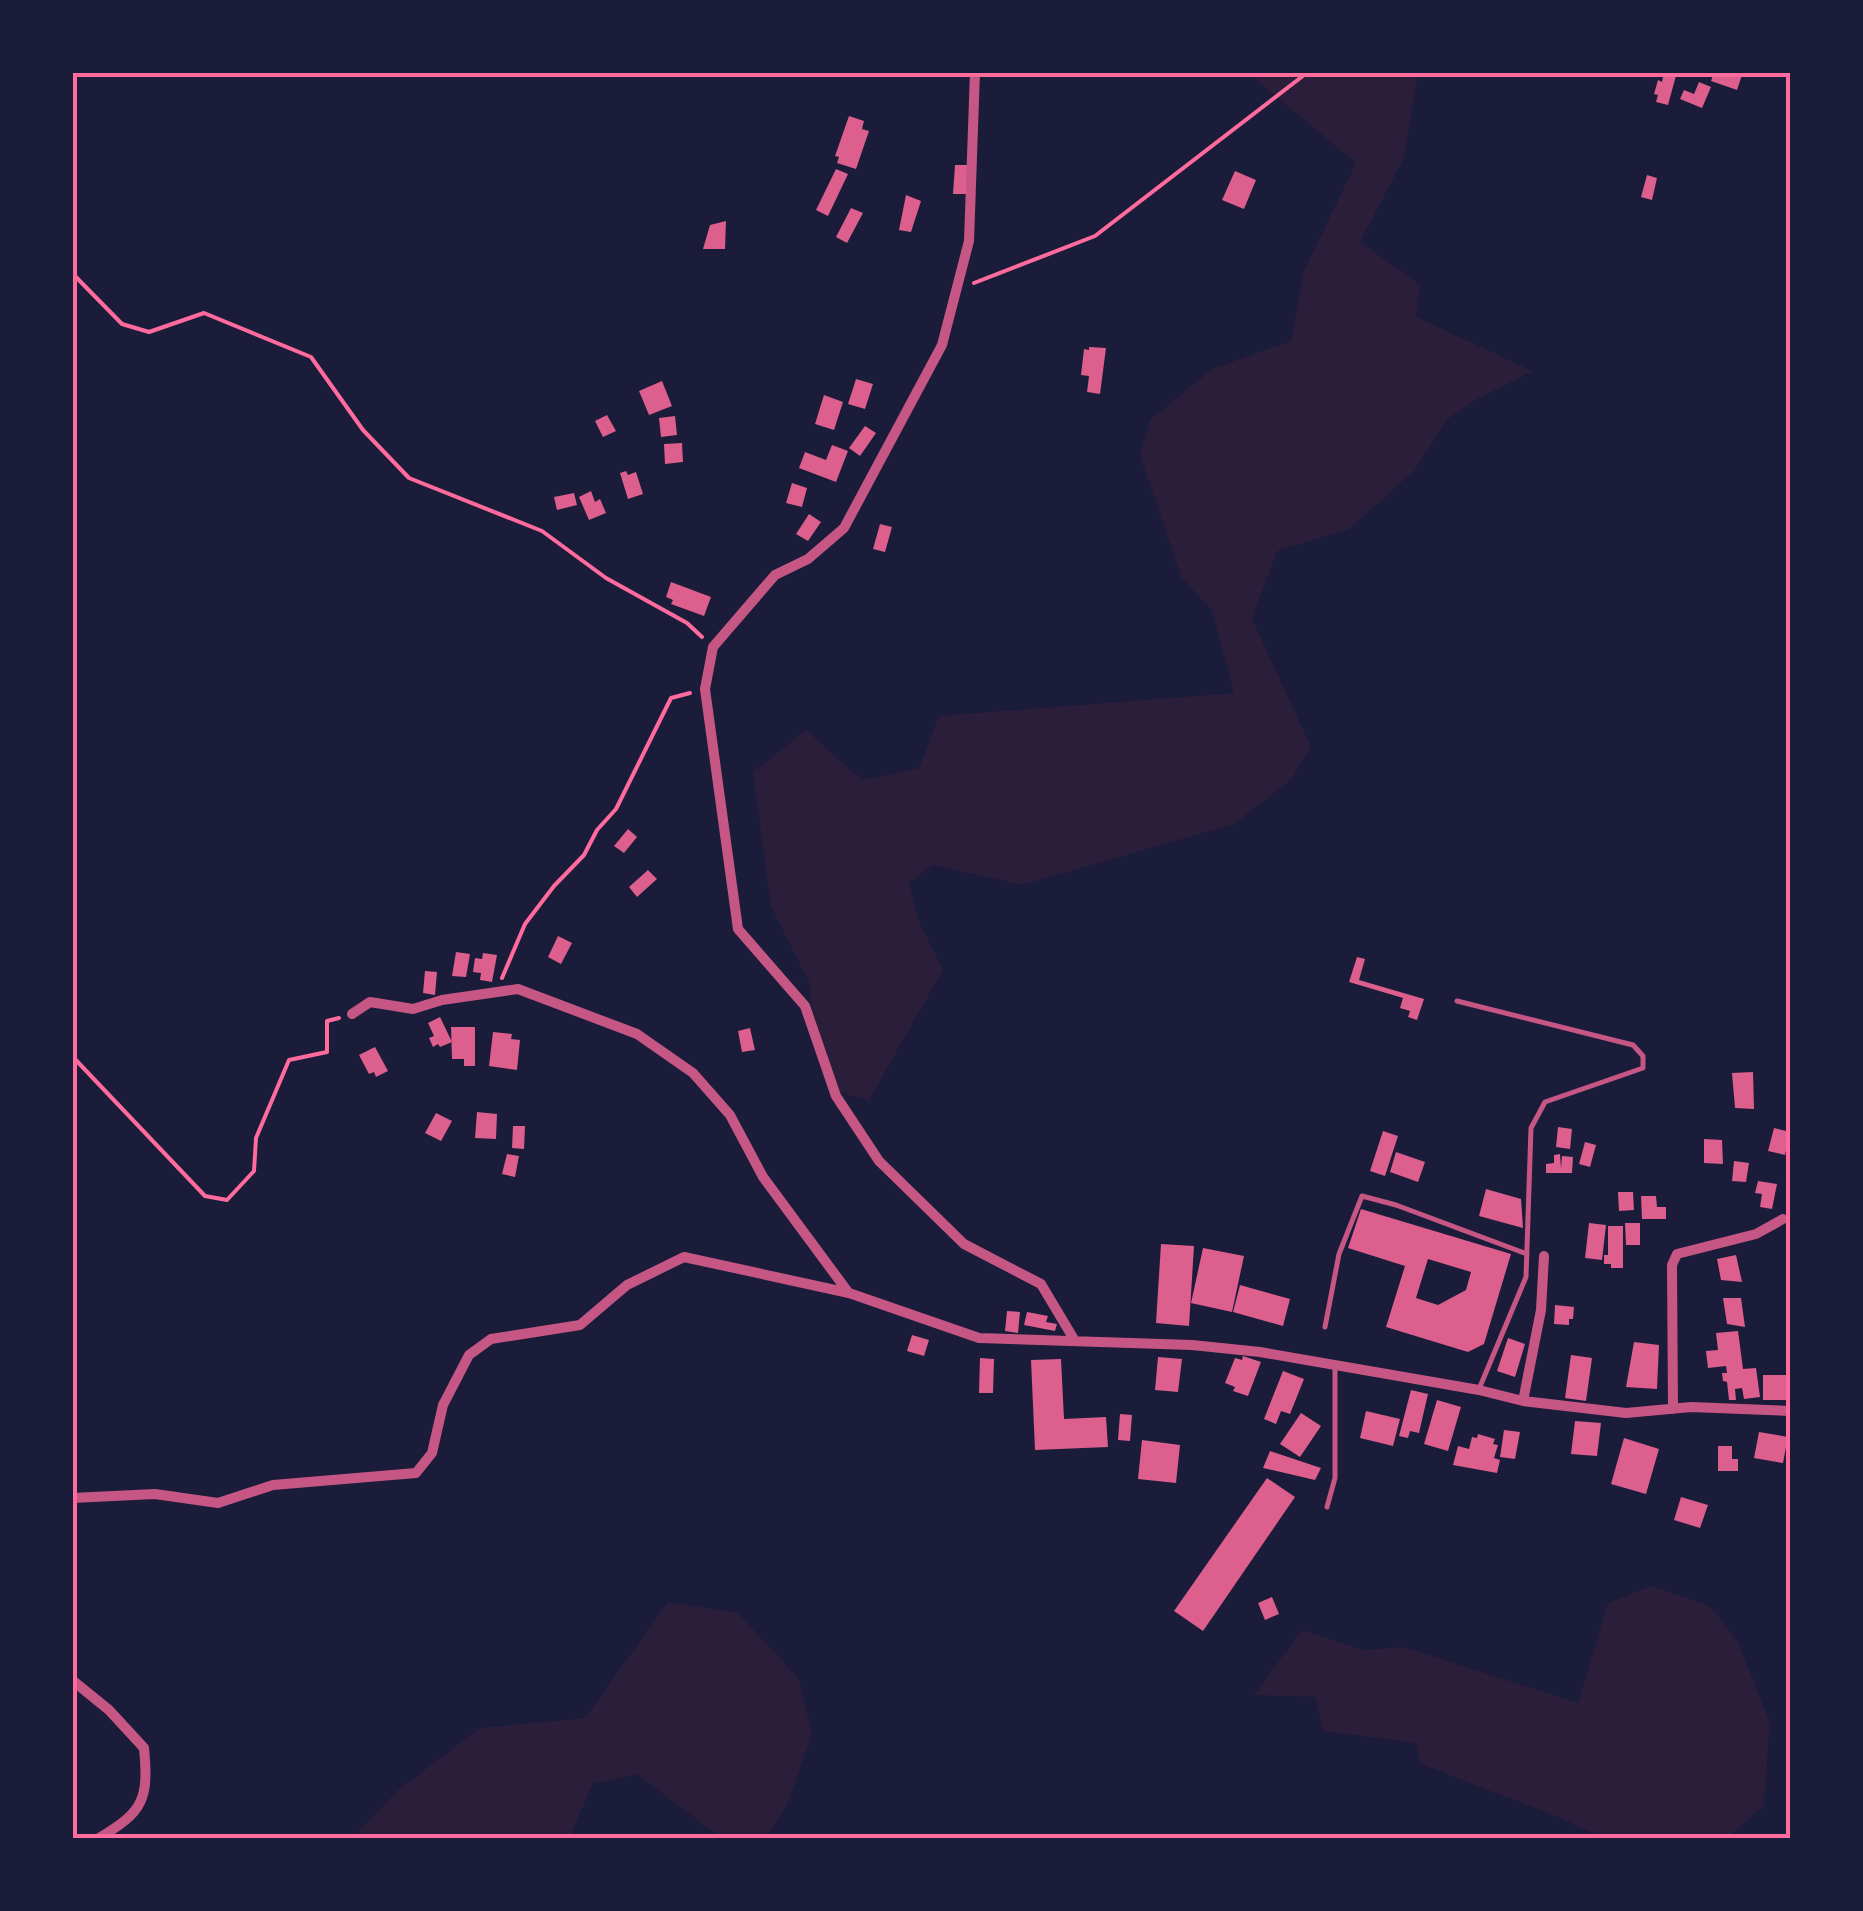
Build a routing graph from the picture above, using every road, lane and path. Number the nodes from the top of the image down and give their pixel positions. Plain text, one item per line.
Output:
1 (974, 72) edge
2 (1308, 72) edge
3 (72, 273) edge
4 (956, 291) junction
5 (712, 648) junction
6 (705, 690) junction
7 (498, 992) junction
8 (1457, 1001) dead end
9 (352, 1014) joint
10 (72, 1056) edge
11 (1783, 1219) dead end
12 (1527, 1254) junction
13 (1544, 1256) dead end
14 (849, 1292) junction
15 (1325, 1328) dead end
16 (1075, 1341) junction
17 (1335, 1366) junction
18 (1478, 1390) junction
19 (1523, 1402) junction
20 (1673, 1409) junction
21 (1790, 1411) edge
22 (72, 1498) edge
23 (1327, 1507) dead end
24 (72, 1680) edge
25 (99, 1838) edge

1 - 4 street
2 - 4 path
3 - 5 path
4 - 5 street
5 - 6 street
6 - 7 path
6 - 16 street
7 - 9 street
7 - 14 street
8 - 12 lane
9 - 10 path
11 - 20 street
12 - 15 lane
12 - 18 lane
13 - 19 street
14 - 16 street
14 - 22 street
16 - 17 street
17 - 18 street
17 - 23 lane
18 - 19 street
19 - 20 street
20 - 21 street
24 - 25 street

